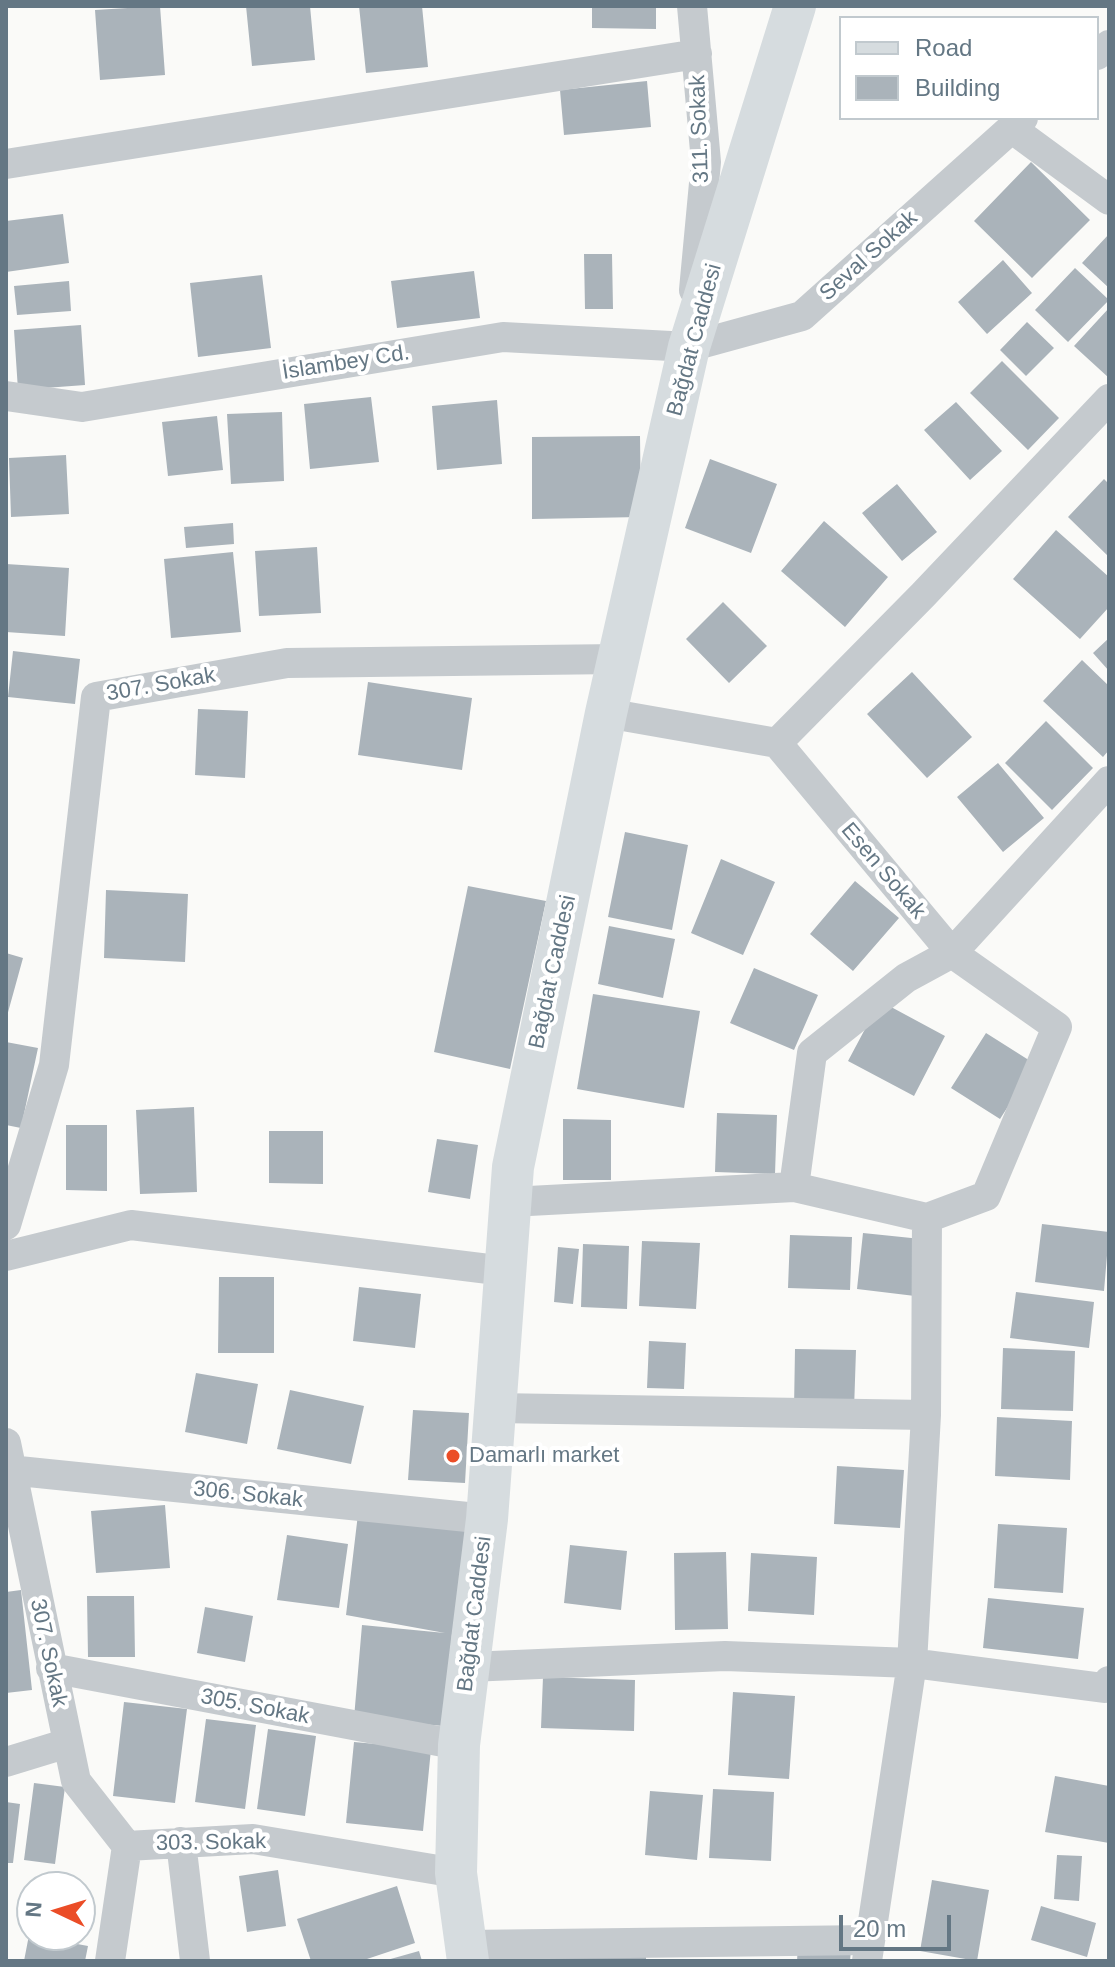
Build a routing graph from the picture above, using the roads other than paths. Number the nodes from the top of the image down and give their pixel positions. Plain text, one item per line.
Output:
1 (692, 6) edge
2 (795, 6) edge
3 (697, 54) junction
4 (1017, 123) edge
5 (6, 164) edge
6 (1109, 200) edge
7 (689, 347) junction
8 (6, 396) edge
9 (1109, 399) edge
10 (619, 659) junction
11 (606, 713) junction
12 (777, 743) junction
13 (1109, 781) edge
14 (952, 953) junction
15 (794, 1187) junction
16 (510, 1202) junction
17 (927, 1218) junction
18 (6, 1225) edge
19 (6, 1256) edge
20 (505, 1271) junction
21 (495, 1408) junction
22 (926, 1415) junction
23 (8, 1457) edge
24 (487, 1519) junction
25 (912, 1663) junction
26 (469, 1667) junction
27 (51, 1668) junction
28 (1109, 1681) edge
29 (68, 1743) junction
30 (459, 1745) junction
31 (6, 1762) edge
32 (181, 1842) junction
33 (127, 1846) junction
34 (456, 1873) junction
35 (869, 1951) edge
36 (467, 1953) edge
37 (110, 1961) edge
38 (195, 1961) edge

1 - 3 street, 311. Sokak
2 - 7 main road, Bağdat Caddesi
3 - 5 street
3 - 7 street, 311. Sokak
4 - 6 street
4 - 7 street, Seval Sokak
7 - 8 street, İslambey Cd.
7 - 10 main road, Bağdat Caddesi
9 - 12 street
10 - 11 main road, Bağdat Caddesi
10 - 18 street, 307. Sokak
11 - 12 street
11 - 16 main road, Bağdat Caddesi
12 - 14 street, Esen Sokak
13 - 14 street
14 - 15 street
14 - 17 street
15 - 16 street
15 - 17 street
16 - 20 main road, Bağdat Caddesi
17 - 22 street
19 - 20 street
20 - 21 main road, Bağdat Caddesi
21 - 22 street
21 - 24 main road, Bağdat Caddesi
22 - 25 street
23 - 24 street, 306. Sokak
23 - 27 street, 307. Sokak
24 - 26 main road, Bağdat Caddesi
25 - 26 street
25 - 28 street
25 - 35 street
26 - 30 main road, Bağdat Caddesi
27 - 29 street, 307. Sokak
27 - 30 street, 305. Sokak
29 - 31 street
29 - 33 street, 307. Sokak
30 - 34 main road, Bağdat Caddesi
32 - 33 street, 303. Sokak
32 - 34 street, 303. Sokak
32 - 38 street
33 - 37 street, 303. Sokak
34 - 36 main road, Bağdat Caddesi
35 - 36 street

